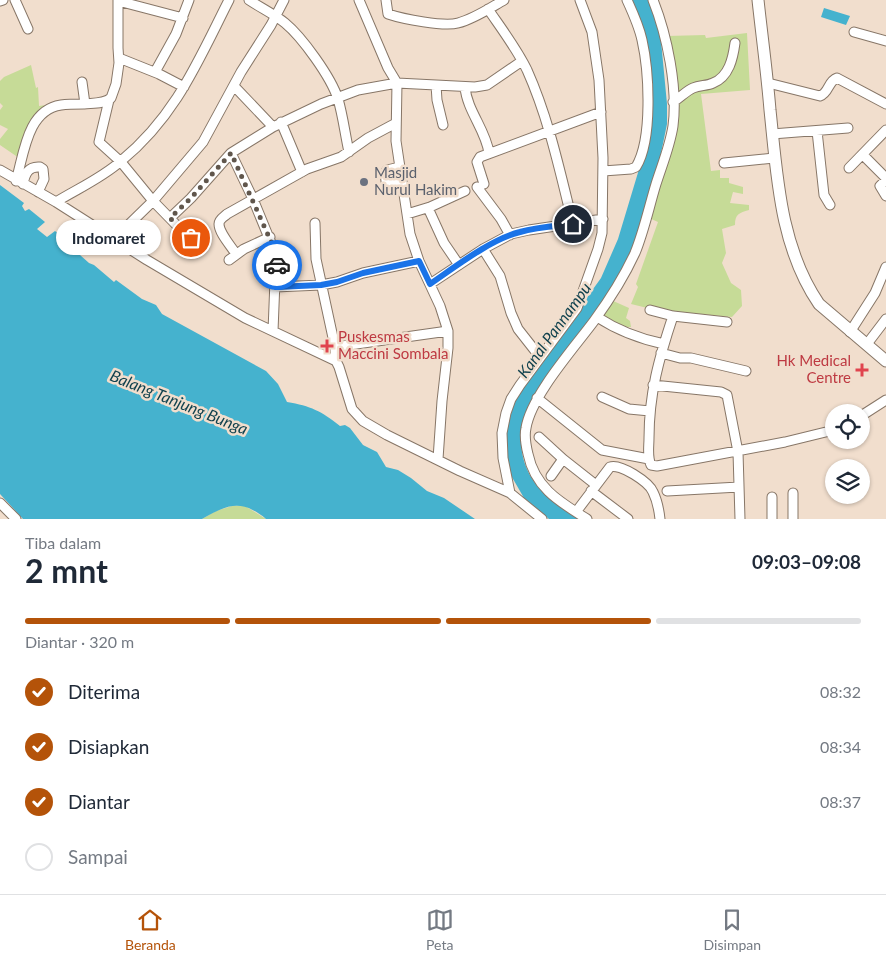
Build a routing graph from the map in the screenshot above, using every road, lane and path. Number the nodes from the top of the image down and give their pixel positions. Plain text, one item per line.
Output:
1 (15, 0) edge
2 (118, 0) edge
3 (189, 0) edge
4 (229, 0) edge
5 (249, 0) edge
6 (284, 0) edge
7 (359, 0) edge
8 (386, 0) edge
9 (504, 0) edge
10 (580, 0) edge
11 (627, 0) edge
12 (653, 0) edge
13 (756, 0) edge
14 (488, 9) junction
15 (276, 16) junction
16 (183, 18) junction
17 (28, 29) dead end
18 (854, 32) dead end
19 (886, 41) edge
20 (735, 43) dead end
21 (119, 58) junction
22 (522, 61) junction
23 (155, 72) junction
24 (82, 82) dead end
25 (397, 83) junction
26 (768, 83) junction
27 (436, 85) junction
28 (234, 86) junction
29 (184, 87) junction
30 (465, 87) junction
31 (338, 97) junction
32 (109, 100) junction
33 (673, 102) junction
34 (85, 104) junction
35 (886, 104) edge
36 (602, 112) junction
37 (277, 124) junction
38 (396, 124) junction
39 (443, 125) dead end
40 (848, 128) dead end
41 (886, 130) edge
42 (817, 131) junction
43 (549, 132) junction
44 (772, 134) junction
45 (349, 152) junction
46 (231, 153) junction
47 (489, 153) junction
48 (863, 155) junction
49 (774, 158) junction
50 (121, 162) junction
51 (724, 163) dead end
52 (400, 167) junction
53 (849, 168) dead end
54 (0, 170) edge
55 (604, 171) junction
56 (302, 172) junction
57 (886, 179) edge
58 (19, 182) junction
59 (402, 182) junction
60 (465, 191) dead end
61 (38, 192) junction
62 (886, 196) edge
63 (253, 199) junction
64 (153, 201) junction
65 (56, 202) junction
66 (830, 205) dead end
67 (428, 208) junction
68 (407, 214) junction
69 (170, 218) junction
70 (603, 219) junction
71 (315, 223) dead end
72 (573, 224) junction
73 (510, 235) junction
74 (270, 238) junction
75 (113, 240) junction
76 (193, 242) dead end
77 (483, 249) junction
78 (419, 261) junction
79 (459, 265) junction
80 (886, 267) edge
81 (430, 284) junction
82 (321, 285) junction
83 (276, 287) junction
84 (650, 310) dead end
85 (673, 316) junction
86 (597, 317) junction
87 (886, 319) edge
88 (727, 322) dead end
89 (273, 331) junction
90 (448, 331) junction
91 (850, 332) junction
92 (867, 344) junction
93 (335, 347) junction
94 (662, 348) junction
95 (540, 357) junction
96 (336, 361) junction
97 (886, 362) edge
98 (746, 371) dead end
99 (653, 385) junction
100 (537, 398) junction
101 (602, 398) dead end
102 (886, 400) edge
103 (870, 410) edge
104 (650, 411) junction
105 (825, 433) edge
106 (540, 437) dead end
107 (738, 452) junction
108 (438, 459) junction
109 (563, 459) junction
110 (649, 459) junction
111 (551, 476) dead end
112 (739, 487) junction
113 (594, 488) junction
114 (667, 491) dead end
115 (510, 493) junction
116 (793, 493) dead end
117 (772, 497) dead end
118 (0, 503) edge
119 (579, 508) dead end
120 (16, 519) edge
121 (542, 519) edge
122 (587, 519) edge
123 (628, 519) edge
124 (660, 519) edge
125 (740, 519) edge
126 (772, 519) edge
127 (794, 519) edge

1 - 17 street
2 - 16 street
2 - 21 street
3 - 16 street
4 - 29 street
5 - 15 street
6 - 15 street
7 - 25 street
8 - 14 street
9 - 14 street
10 - 36 street
11 - 55 street
12 - 33 street
13 - 26 main road
14 - 22 street
15 - 28 street
15 - 31 street
16 - 23 street
18 - 19 street
20 - 33 street
21 - 23 street
21 - 32 street
22 - 30 street
22 - 43 street
23 - 29 street
24 - 34 street
25 - 27 street
25 - 31 street
25 - 38 street
26 - 35 street
26 - 44 main road
27 - 30 street
27 - 39 street
28 - 37 street
28 - 64 street
29 - 50 street
30 - 47 street
31 - 37 street
31 - 45 street
32 - 34 street
32 - 50 street
33 - 86 street
34 - 58 street
36 - 43 street
36 - 55 street
37 - 46 street
37 - 56 street
38 - 45 street
38 - 52 street
40 - 42 street
41 - 48 street
42 - 44 street
42 - 66 street
43 - 47 street
43 - 72 street
44 - 49 main road
45 - 56 street
46 - 63 street
46 - 69 street
47 - 73 street
48 - 53 street
48 - 57 street
49 - 51 street
49 - 91 main road
50 - 64 street
50 - 65 street
52 - 59 street
52 - 59 street
54 - 58 street
55 - 70 street
56 - 63 street
57 - 62 street
58 - 61 street
58 - 61 street
59 - 68 street
60 - 67 street
61 - 65 street
63 - 74 street
63 - 74 street
64 - 69 street
64 - 75 street
65 - 75 street
67 - 68 street
67 - 79 street
68 - 78 street
69 - 76 street
70 - 72 street
70 - 95 street
71 - 82 street
72 - 73 street
73 - 77 street
74 - 83 street
75 - 89 street
77 - 79 street
77 - 95 street
78 - 81 street
78 - 82 street
79 - 81 street
80 - 91 street
81 - 90 street
82 - 83 street
82 - 93 street
83 - 89 street
84 - 85 street
85 - 88 street
85 - 94 street
86 - 94 street
86 - 100 street
87 - 92 street
89 - 96 street
90 - 93 street
90 - 108 street
91 - 92 main road
92 - 97 main road
93 - 96 street
94 - 98 street
94 - 99 street
95 - 115 street
96 - 108 street
99 - 104 street
99 - 107 street
100 - 110 street
100 - 122 street
101 - 104 street
102 - 103 street
104 - 110 street
105 - 107 street
106 - 109 street
107 - 110 street
107 - 112 street
108 - 115 street
109 - 111 street
109 - 113 street
112 - 114 street
112 - 125 street
113 - 119 street
113 - 123 street
113 - 124 street
115 - 121 street
116 - 127 street
117 - 126 street
118 - 120 street

